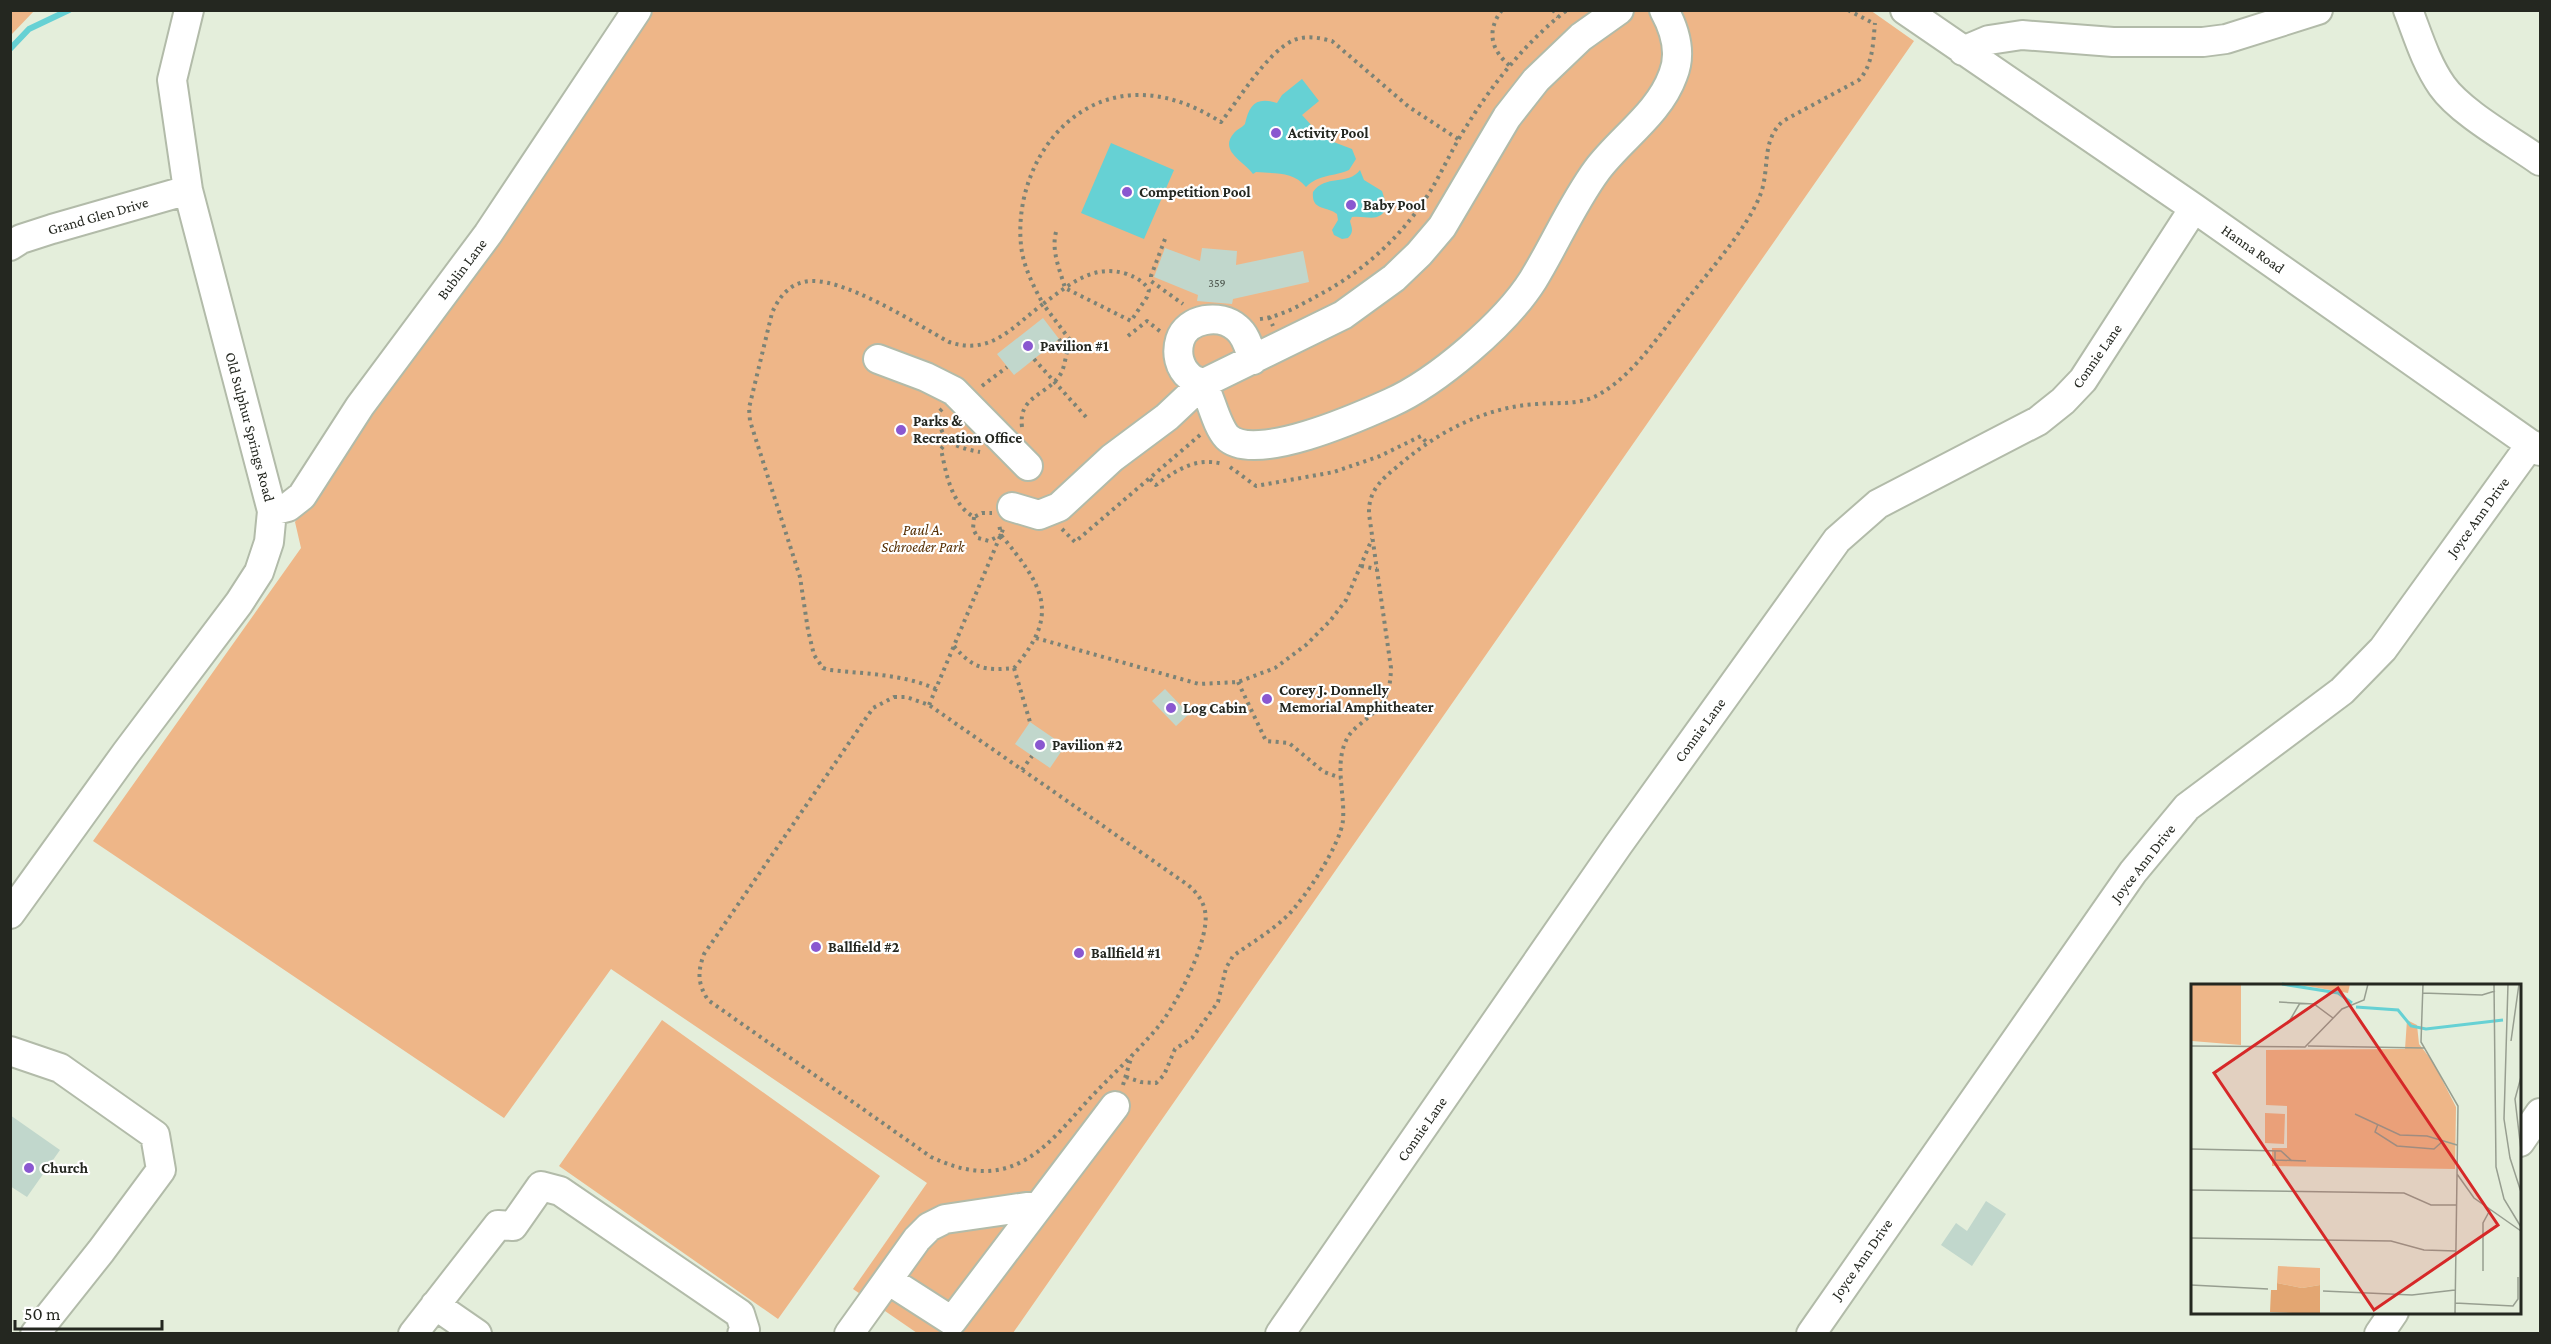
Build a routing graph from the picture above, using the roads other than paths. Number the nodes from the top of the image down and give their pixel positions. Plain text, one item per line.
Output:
1 (189, 10) edge
2 (637, 10) edge
3 (1620, 10) edge
4 (1664, 10) edge
5 (1905, 10) edge
6 (2318, 10) edge
7 (2408, 10) edge
8 (1963, 51) junction
9 (2541, 161) edge
10 (188, 190) junction
11 (2194, 208) junction
12 (10, 246) edge
13 (878, 359) dead end
14 (1253, 360) junction
15 (1202, 384) junction
16 (2536, 447) edge
17 (1028, 466) dead end
18 (1012, 507) road end
19 (272, 511) junction
20 (10, 914) edge
21 (10, 1051) edge
22 (1115, 1106) road end
23 (2541, 1113) edge
24 (2521, 1141) edge
25 (1040, 1205) junction
26 (888, 1280) junction
27 (435, 1305) junction
28 (2393, 1314) edge
29 (35, 1334) edge
30 (413, 1334) edge
31 (477, 1334) edge
32 (742, 1334) edge
33 (849, 1334) edge
34 (1280, 1334) edge
35 (1811, 1334) edge
36 (2379, 1334) edge

1 - 10 street, Old Sulphur Springs Road
2 - 19 street, Bublin Lane
3 - 14 street
4 - 15 street
5 - 8 street, Hanna Road
6 - 8 street
7 - 9 street
8 - 11 street, Hanna Road
10 - 12 street, Grand Glen Drive
10 - 19 street, Old Sulphur Springs Road
11 - 16 street, Hanna Road
11 - 34 street, Connie Lane
13 - 17 street
14 - 15 street
14 - 15 street
15 - 18 street
16 - 35 street, Joyce Ann Drive
19 - 20 street, Old Sulphur Springs Road
21 - 29 street
22 - 25 street
23 - 24 street
25 - 26 street
25 - 26 street
26 - 33 street
27 - 30 street
27 - 31 street
27 - 32 street
28 - 36 street

